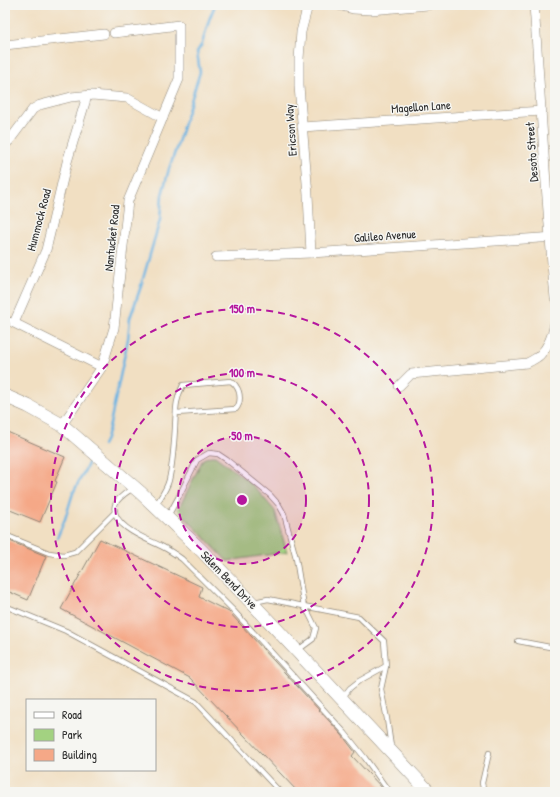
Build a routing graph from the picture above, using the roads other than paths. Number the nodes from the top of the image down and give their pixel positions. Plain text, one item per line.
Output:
1 (308, 5) edge
2 (338, 5) edge
3 (428, 5) edge
4 (534, 5) edge
5 (114, 33) dead end
6 (104, 34) dead end
7 (5, 45) edge
8 (87, 96) junction
9 (542, 110) junction
10 (163, 118) junction
11 (302, 127) junction
12 (5, 144) edge
13 (552, 237) edge
14 (311, 253) junction
15 (216, 257) dead end
16 (555, 298) edge
17 (5, 318) edge
18 (14, 323) junction
19 (555, 323) edge
20 (102, 367) junction
21 (398, 386) dead end
22 (5, 396) edge
23 (176, 413) junction
24 (62, 425) junction
25 (134, 487) junction
26 (155, 507) junction
27 (115, 512) junction
28 (166, 518) junction
29 (5, 535) edge
30 (251, 602) junction
31 (5, 606) edge
32 (304, 607) junction
33 (518, 641) dead end
34 (555, 648) edge
35 (297, 651) junction
36 (386, 666) junction
37 (342, 699) junction
38 (392, 752) junction
39 (489, 753) dead end
40 (280, 792) edge
41 (391, 792) edge
42 (429, 792) edge
43 (486, 792) edge

1 - 11 street, Ericson Way
2 - 3 street
4 - 9 street, Desoto Street
5 - 10 street, Nantucket Road
6 - 7 street
8 - 10 street
8 - 12 street
8 - 18 street, Hummock Road
9 - 11 street, Magellon Lane
9 - 13 street, Desoto Street
10 - 20 street, Nantucket Road
11 - 14 street, Ericson Way
13 - 14 street, Galileo Avenue
13 - 16 street, Desoto Street
14 - 15 street, Galileo Avenue
17 - 18 lane
18 - 20 street
19 - 21 street
20 - 24 street, Nantucket Road
22 - 24 street, Salem Bend Drive
23 - 23 lane
23 - 26 lane
24 - 25 street, Salem Bend Drive
25 - 26 street, Salem Bend Drive
25 - 27 lane
26 - 28 street, Salem Bend Drive
27 - 29 lane
27 - 41 lane
28 - 30 street, Salem Bend Drive
28 - 32 lane
30 - 32 lane
30 - 35 street, Salem Bend Drive
31 - 40 lane
32 - 35 lane
32 - 36 lane
33 - 34 lane
35 - 37 street, Salem Bend Drive
36 - 37 lane
36 - 38 lane
37 - 38 street, Salem Bend Drive
38 - 42 street, Salem Bend Drive
39 - 43 lane

